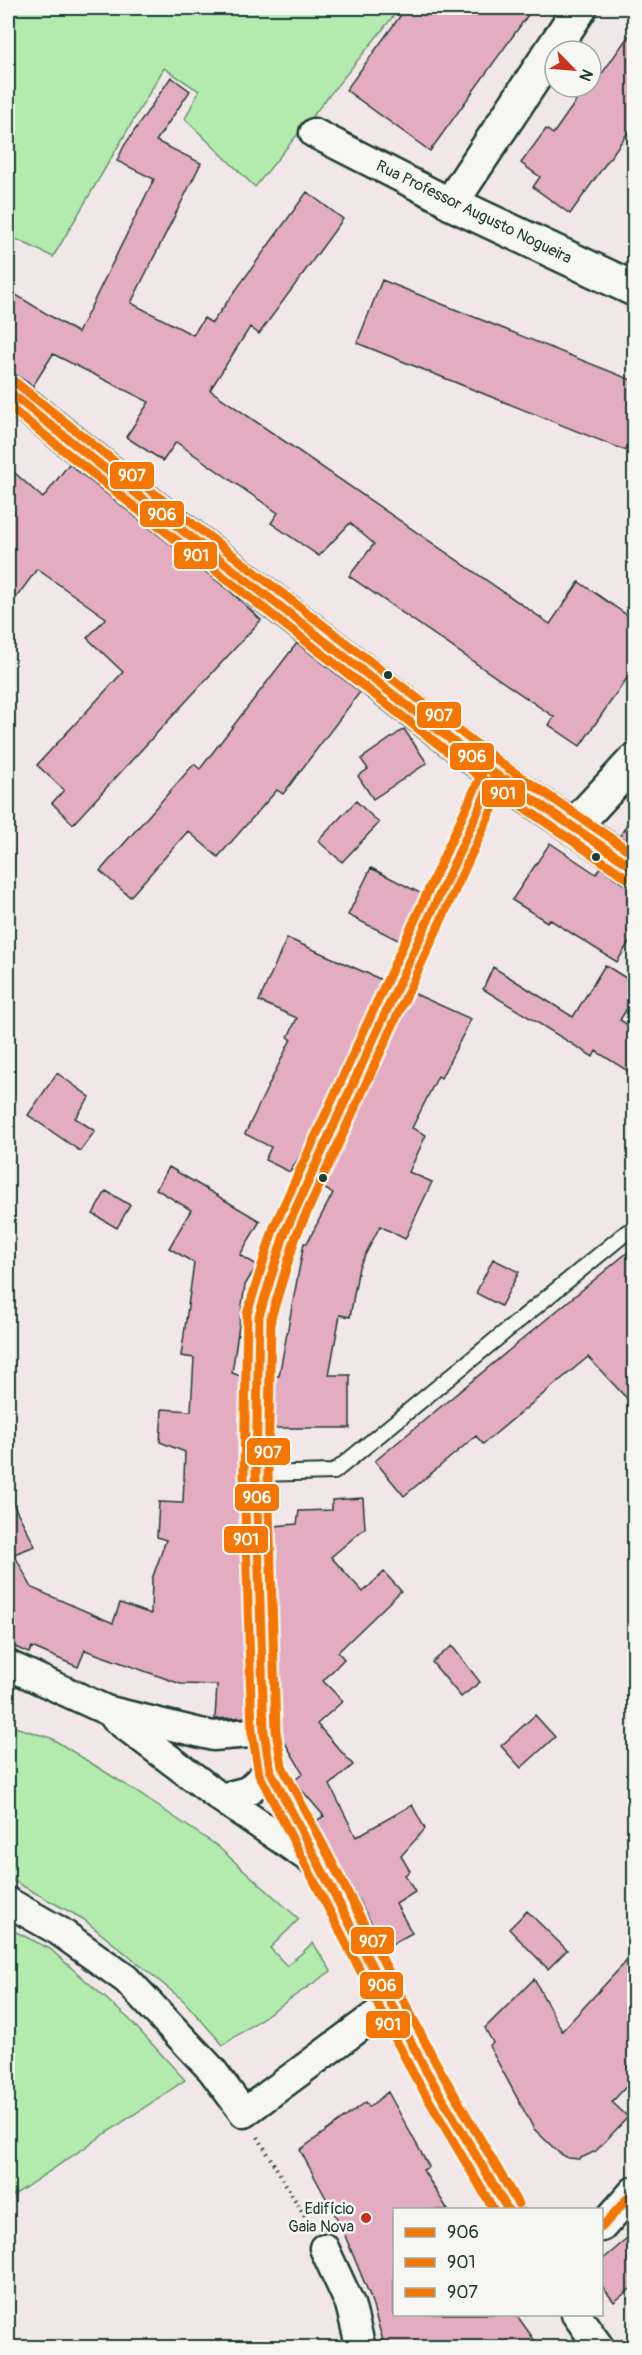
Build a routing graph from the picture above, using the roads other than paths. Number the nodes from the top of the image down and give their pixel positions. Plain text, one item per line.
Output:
1 (580, 8) edge
2 (314, 133) dead end
3 (451, 204) junction
4 (634, 289) edge
5 (8, 391) edge
6 (634, 761) edge
7 (495, 774) junction
8 (573, 827) junction
9 (634, 868) edge
10 (634, 1229) edge
11 (256, 1474) junction
12 (8, 1665) edge
13 (106, 1710) junction
14 (264, 1732) junction
15 (270, 1770) junction
16 (221, 1797) junction
17 (317, 1864) junction
18 (8, 1902) edge
19 (392, 2003) junction
20 (634, 2191) edge
21 (507, 2208) edge
22 (603, 2226) edge
23 (324, 2248) road end
24 (577, 2316) edge
25 (361, 2348) edge
26 (600, 2348) edge

1 - 3 street
2 - 3 street, Rua Professor Augusto Nogueira
3 - 4 street, Rua Professor Augusto Nogueira
5 - 7 street
6 - 8 street
7 - 8 street
7 - 11 street
8 - 9 street
10 - 11 lane
11 - 14 street
12 - 13 street
13 - 14 street
13 - 16 street
14 - 15 street
15 - 16 street
15 - 17 street
16 - 17 street
17 - 19 street
18 - 19 street
19 - 21 street
20 - 22 street
23 - 25 street
24 - 26 street

